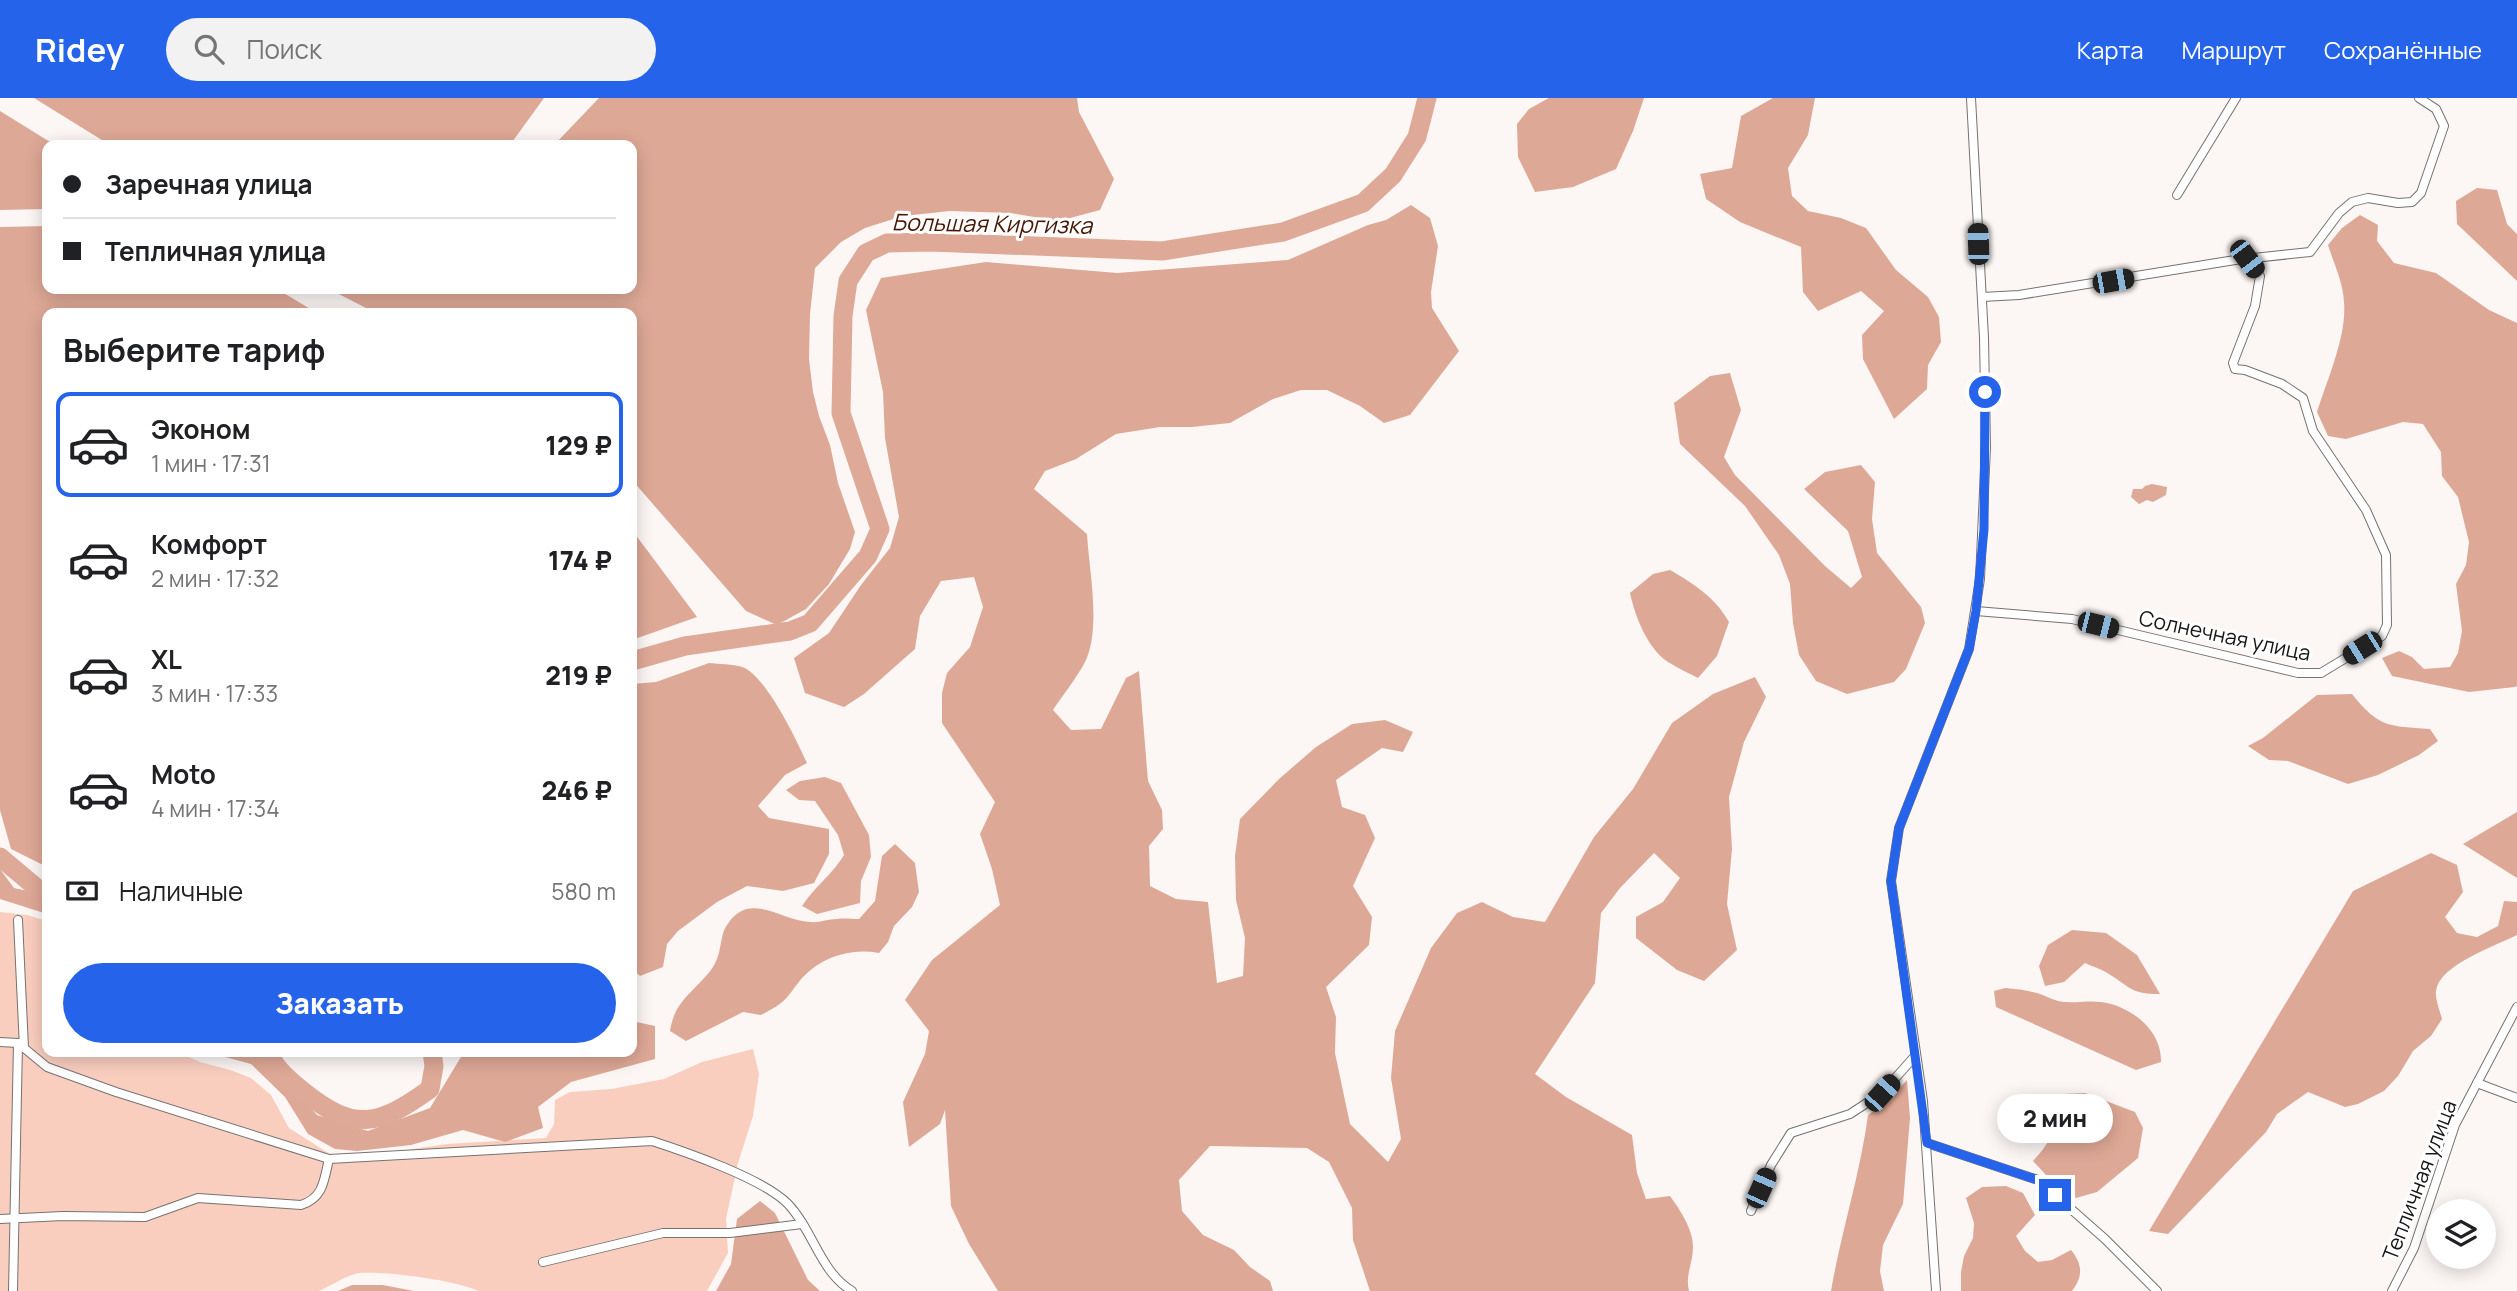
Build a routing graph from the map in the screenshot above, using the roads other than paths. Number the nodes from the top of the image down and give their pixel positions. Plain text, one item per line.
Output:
1 (1971, 98) edge
2 (2236, 98) edge
3 (2419, 98) edge
4 (2177, 195) dead end
5 (2247, 259) junction
6 (1982, 297) junction
7 (1976, 611) junction
8 (18, 920) dead end
9 (2517, 1007) edge
10 (0, 1042) edge
11 (21, 1046) junction
12 (1915, 1056) junction
13 (2477, 1083) junction
14 (2517, 1098) edge
15 (1927, 1143) junction
16 (329, 1159) junction
17 (1751, 1211) dead end
18 (13, 1218) junction
19 (0, 1219) edge
20 (802, 1224) junction
21 (543, 1262) dead end
22 (13, 1291) edge
23 (852, 1291) edge
24 (1936, 1291) edge
25 (2157, 1291) edge
26 (2392, 1291) edge

1 - 6 street
2 - 4 street
3 - 5 street
5 - 6 street
5 - 7 street, Солнечная улица
6 - 7 street
7 - 12 street
8 - 11 street
9 - 13 street, Тепличная улица
10 - 11 street
11 - 16 street
11 - 18 street
12 - 15 street
12 - 17 street
13 - 14 street
13 - 26 street, Тепличная улица
15 - 24 street
15 - 25 street
16 - 18 street
16 - 20 street
18 - 19 street
18 - 22 street
20 - 21 street
20 - 23 street

